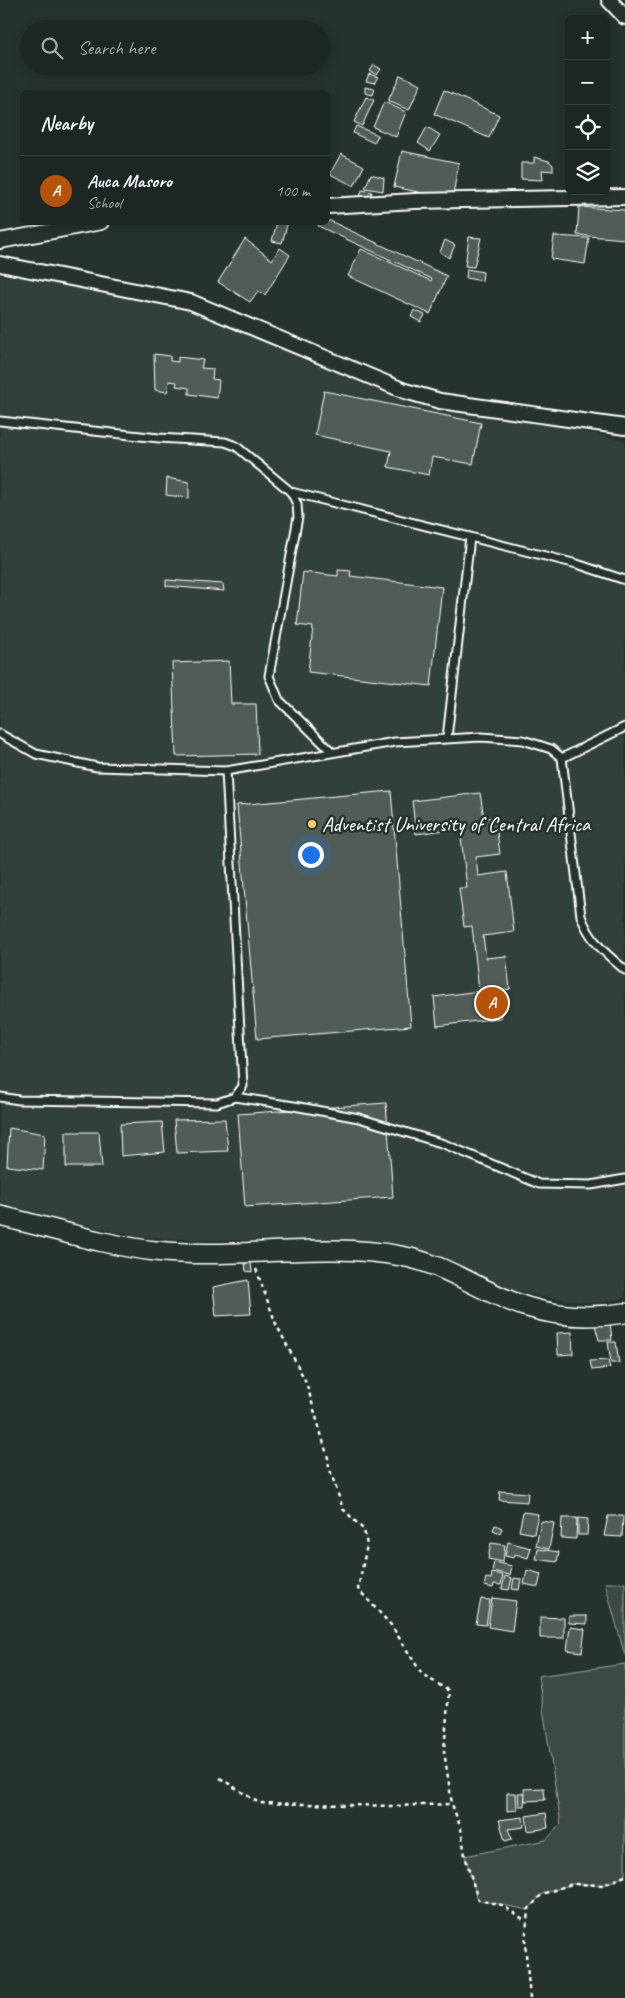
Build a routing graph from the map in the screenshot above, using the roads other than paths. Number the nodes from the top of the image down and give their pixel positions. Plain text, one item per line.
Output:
1 (609, 0) edge
2 (625, 17) edge
3 (625, 197) edge
4 (330, 206) edge
5 (86, 225) edge
6 (0, 242) edge
7 (0, 264) edge
8 (0, 422) edge
9 (625, 427) edge
10 (292, 492) junction
11 (470, 537) junction
12 (625, 580) edge
13 (625, 727) edge
14 (0, 734) edge
15 (448, 738) junction
16 (332, 752) junction
17 (562, 758) junction
18 (226, 771) junction
19 (625, 970) edge
20 (0, 1097) edge
21 (235, 1098) junction
22 (625, 1179) edge
23 (0, 1216) edge
24 (625, 1313) edge

1 - 2 street
3 - 4 street
5 - 6 street
7 - 9 street
8 - 10 lane
10 - 11 lane
10 - 16 lane
11 - 12 lane
11 - 15 lane
13 - 17 lane
14 - 18 lane
15 - 16 lane
15 - 17 lane
16 - 18 lane
17 - 19 lane
18 - 21 lane
20 - 21 lane
21 - 22 lane
23 - 24 street

